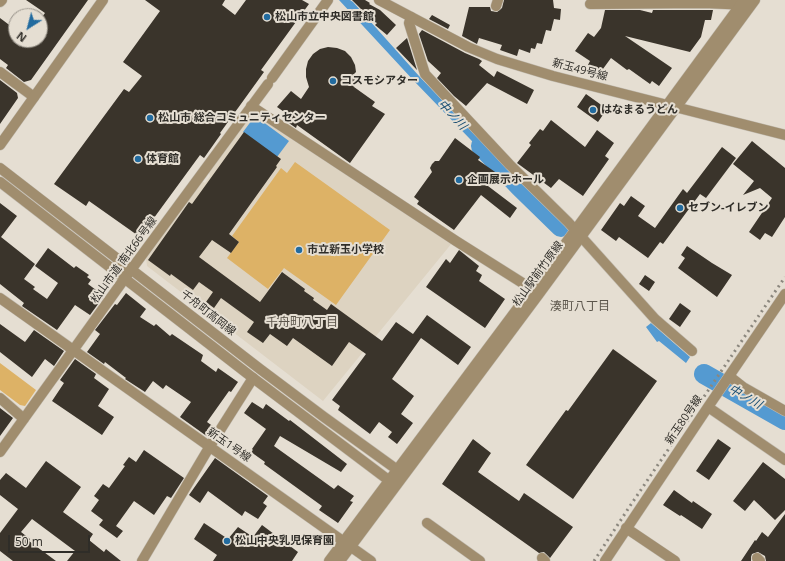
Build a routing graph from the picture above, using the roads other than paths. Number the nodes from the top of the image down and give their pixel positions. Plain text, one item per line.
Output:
1 (103, 0) edge
2 (328, 0) edge
3 (379, 0) edge
4 (705, 2) edge
5 (748, 2) edge
6 (590, 4) dead end
7 (411, 16) junction
8 (0, 72) edge
9 (34, 97) junction
10 (251, 106) junction
11 (672, 106) junction
12 (785, 135) edge
13 (0, 145) edge
14 (0, 168) edge
15 (0, 182) edge
16 (578, 233) junction
17 (132, 269) junction
18 (125, 278) junction
19 (535, 292) junction
20 (785, 294) edge
21 (0, 298) edge
22 (73, 350) junction
23 (692, 351) dead end
24 (260, 369) junction
25 (253, 378) junction
26 (725, 382) junction
27 (0, 398) edge
28 (708, 407) junction
29 (785, 411) edge
30 (24, 419) junction
31 (210, 446) junction
32 (0, 452) edge
33 (785, 460) edge
34 (401, 472) junction
35 (393, 483) junction
36 (427, 522) dead end
37 (626, 528) junction
38 (347, 544) junction
39 (142, 561) edge
40 (329, 561) edge
41 (340, 561) edge
42 (371, 561) edge
43 (480, 561) edge
44 (605, 561) edge
45 (674, 561) edge

1 - 9 street
2 - 10 street, 松山市道 南北66号線
3 - 7 street, 新玉49号線
4 - 5 street
4 - 6 street
5 - 11 street, 松山駅前竹原線
7 - 11 street, 新玉49号線
7 - 16 street
8 - 9 street
9 - 13 street
10 - 17 street, 松山市道 南北66号線
10 - 19 street
11 - 12 street, 新玉49号線
11 - 16 street, 松山駅前竹原線
14 - 17 street, 千舟町高岡線
15 - 18 street
16 - 19 street, 松山駅前竹原線
16 - 23 street
17 - 18 street, 松山市道 南北66号線
17 - 24 street, 千舟町高岡線
18 - 22 street, 松山市道 南北66号線
18 - 25 street
19 - 34 street, 松山駅前竹原線
20 - 26 street, 新玉80号線
21 - 22 street, 新玉1号線
22 - 30 street, 松山市道 南北66号線
22 - 31 street, 新玉1号線
24 - 25 street
24 - 34 street, 千舟町高岡線
25 - 31 street
25 - 35 street
26 - 28 street, 新玉80号線
26 - 29 street
27 - 30 street
28 - 33 street
28 - 37 street, 新玉80号線
30 - 32 street, 松山市道 南北66号線
31 - 38 street, 新玉1号線
31 - 39 street
34 - 35 street, 松山駅前竹原線
35 - 38 street, 松山駅前竹原線
36 - 43 street
37 - 44 street, 新玉80号線
37 - 45 street
38 - 40 street, 松山駅前竹原線
38 - 41 street, 松山駅前竹原線
38 - 42 street, 新玉1号線

